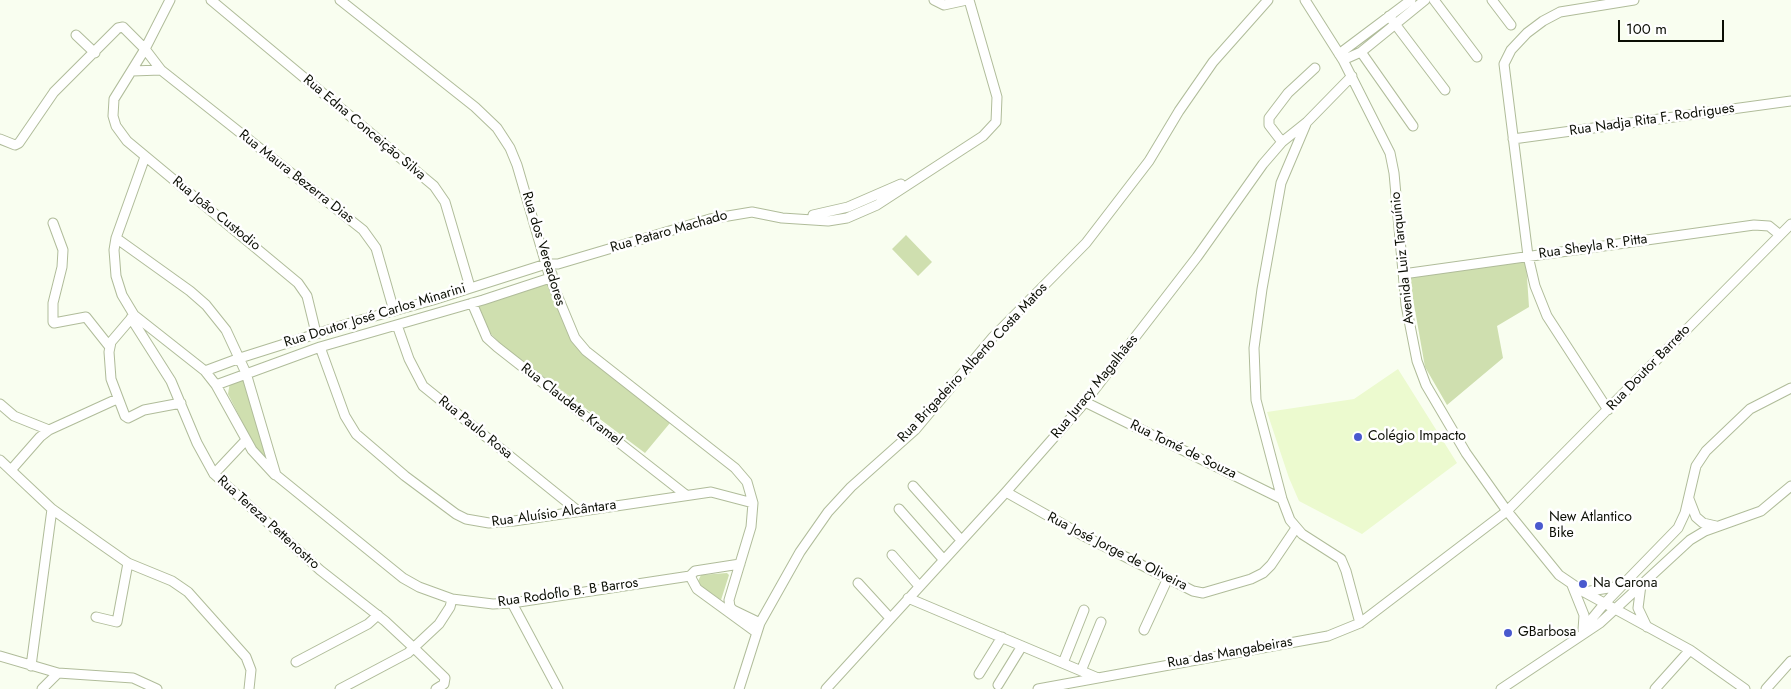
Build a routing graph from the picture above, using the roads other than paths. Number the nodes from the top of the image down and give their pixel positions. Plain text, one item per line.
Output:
1 (170, 0) edge
2 (211, 0) edge
3 (340, 0) edge
4 (934, 0) edge
5 (968, 0) edge
6 (1268, 0) edge
7 (1305, 0) edge
8 (1425, 0) edge
9 (1434, 0) edge
10 (1492, 0) edge
11 (1634, 0) edge
12 (1411, 4) edge
13 (1389, 16) junction
14 (1396, 25) junction
15 (1510, 26) dead end
16 (1367, 33) junction
17 (76, 36) dead end
18 (1372, 44) junction
19 (145, 49) junction
20 (1362, 52) junction
21 (95, 53) junction
22 (1477, 56) dead end
23 (1341, 57) junction
24 (1315, 68) dead end
25 (161, 70) junction
26 (132, 71) junction
27 (1352, 76) junction
28 (1445, 90) dead end
29 (1791, 101) edge
30 (1307, 122) junction
31 (1413, 126) dead end
32 (0, 139) edge
33 (1513, 139) junction
34 (1282, 142) junction
35 (145, 157) junction
36 (911, 181) junction
37 (866, 199) junction
38 (848, 207) junction
39 (866, 210) junction
40 (782, 218) junction
41 (847, 218) junction
42 (53, 223) dead end
43 (1791, 224) edge
44 (1780, 235) junction
45 (116, 238) junction
46 (1528, 256) junction
47 (546, 264) junction
48 (558, 264) junction
49 (1403, 274) junction
50 (550, 278) junction
51 (470, 287) junction
52 (433, 300) junction
53 (472, 303) junction
54 (394, 311) junction
55 (438, 314) junction
56 (133, 316) junction
57 (357, 321) junction
58 (397, 325) junction
59 (316, 333) junction
60 (360, 334) junction
61 (109, 346) junction
62 (320, 347) junction
63 (240, 358) junction
64 (205, 371) junction
65 (246, 373) junction
66 (216, 385) junction
67 (1791, 388) edge
68 (117, 399) junction
69 (1085, 402) junction
70 (181, 403) junction
71 (0, 404) edge
72 (1608, 410) junction
73 (49, 430) junction
74 (246, 440) junction
75 (0, 460) edge
76 (11, 470) junction
77 (214, 474) junction
78 (276, 475) junction
79 (913, 486) dead end
80 (1791, 486) edge
81 (1006, 492) junction
82 (686, 495) junction
83 (1282, 498) junction
84 (1689, 499) junction
85 (753, 503) junction
86 (52, 509) junction
87 (899, 509) dead end
88 (578, 511) junction
89 (1507, 511) junction
90 (1719, 526) junction
91 (1296, 528) junction
92 (1673, 534) junction
93 (961, 540) junction
94 (1677, 550) junction
95 (892, 555) dead end
96 (943, 559) junction
97 (128, 563) junction
98 (740, 564) junction
99 (690, 576) junction
100 (1168, 578) junction
101 (858, 583) dead end
102 (1572, 585) junction
103 (1641, 585) junction
104 (919, 586) junction
105 (1621, 586) junction
106 (1584, 592) junction
107 (908, 598) junction
108 (452, 599) junction
109 (512, 603) junction
110 (1604, 604) junction
111 (1084, 610) dead end
112 (1615, 610) junction
113 (378, 615) junction
114 (96, 617) dead end
115 (890, 618) junction
116 (1100, 622) dead end
117 (1360, 623) junction
118 (1647, 627) junction
119 (758, 628) junction
120 (1144, 630) dead end
121 (1584, 632) junction
122 (1002, 638) junction
123 (1022, 646) junction
124 (414, 648) junction
125 (1690, 650) junction
126 (0, 656) edge
127 (1791, 661) edge
128 (296, 662) dead end
129 (1063, 663) junction
130 (32, 666) junction
131 (1081, 670) junction
132 (58, 673) junction
133 (979, 674) dead end
134 (1098, 678) junction
135 (998, 684) dead end
136 (42, 689) edge
137 (157, 689) edge
138 (249, 689) edge
139 (340, 689) edge
140 (436, 689) edge
141 (558, 689) edge
142 (739, 689) edge
143 (826, 689) edge
144 (1038, 689) edge
145 (1501, 689) edge
146 (1655, 689) edge
147 (1745, 689) edge
148 (1766, 689) edge

1 - 19 street
2 - 51 street, Rua Edna Conceição Silva
3 - 47 street, Rua dos Vereadores
4 - 5 street
5 - 36 street, Rua Pataro Machado
6 - 119 street, Rua Brigadeiro Alberto Costa Matos
7 - 23 street, Avenida Luiz Tarquínio
8 - 12 street
9 - 22 street
10 - 15 street
11 - 33 street
12 - 13 street
12 - 14 street
13 - 14 street
13 - 16 street
14 - 18 street
14 - 28 street
16 - 18 street
16 - 23 street
17 - 21 street
18 - 20 street
19 - 21 street, Rua Maura Bezerra Dias
19 - 25 street, Rua Maura Bezerra Dias
19 - 26 street
20 - 23 street
20 - 31 street
21 - 32 street
23 - 27 street, Avenida Luiz Tarquínio
24 - 34 street
25 - 26 street
25 - 54 street, Rua Maura Bezerra Dias
26 - 35 street, Rua João Custodio
27 - 30 street, Rua Juracy Magalhães
27 - 49 street, Avenida Luiz Tarquínio
29 - 33 street, Rua Nadja Rita F. Rodrigues
30 - 34 street, Rua Juracy Magalhães
30 - 83 street
33 - 46 street
34 - 69 street, Rua Juracy Magalhães
35 - 45 street, Rua Tereza Pettenostro
35 - 59 street, Rua João Custodio
36 - 37 street, Rua Pataro Machado
36 - 39 street, Rua Pataro Machado
37 - 38 street, Rua Pataro Machado
37 - 39 street
38 - 40 street, Rua Pataro Machado
38 - 41 street
39 - 41 street, Rua Pataro Machado
40 - 41 street, Rua Pataro Machado
40 - 48 street, Rua Pataro Machado
42 - 61 street
43 - 44 street, Rua Doutor Barreto
44 - 46 street, Rua Sheyla R. Pitta
44 - 72 street, Rua Doutor Barreto
45 - 56 street, Rua Tereza Pettenostro
45 - 63 street
46 - 49 street, Rua Sheyla R. Pitta
46 - 72 street
47 - 48 street, Rua Pataro Machado
47 - 50 street, Rua dos Vereadores
47 - 51 street, Rua Doutor José Carlos Minarini
48 - 50 street
49 - 89 street, Avenida Luiz Tarquínio
50 - 53 street, Rua Doutor José Carlos Minarini
50 - 85 street, Rua dos Vereadores
51 - 52 street, Rua Doutor José Carlos Minarini
52 - 54 street, Rua Doutor José Carlos Minarini
52 - 55 street
53 - 55 street, Rua Doutor José Carlos Minarini
53 - 82 street, Rua Claudete Kramel
54 - 57 street, Rua Doutor José Carlos Minarini
55 - 58 street, Rua Doutor José Carlos Minarini
56 - 61 street
56 - 64 street, Rua Rodoflo B. B Barros
56 - 70 street, Rua Tereza Pettenostro
57 - 59 street, Rua Doutor José Carlos Minarini
57 - 60 street
58 - 60 street, Rua Doutor José Carlos Minarini
58 - 88 street, Rua Paulo Rosa
59 - 63 street, Rua Doutor José Carlos Minarini
60 - 62 street, Rua Doutor José Carlos Minarini
61 - 68 street
62 - 65 street, Rua Doutor José Carlos Minarini
62 - 88 street, Rua Aluísio Alcântara
63 - 64 street, Rua Doutor José Carlos Minarini
63 - 65 street
64 - 66 street, Rua Rodoflo B. B Barros
65 - 66 street, Rua Doutor José Carlos Minarini
65 - 78 street
66 - 74 street, Rua Rodoflo B. B Barros
67 - 84 street
68 - 70 street
68 - 73 street
69 - 81 street, Rua Juracy Magalhães
69 - 83 street, Rua Tomé de Souza
70 - 77 street, Rua Tereza Pettenostro
71 - 73 street
72 - 89 street, Rua Doutor Barreto
73 - 76 street
74 - 77 street
74 - 78 street, Rua Rodoflo B. B Barros
75 - 76 street
76 - 86 street
77 - 113 street, Rua Tereza Pettenostro
78 - 108 street, Rua Rodoflo B. B Barros
79 - 93 street
80 - 90 street
81 - 93 street, Rua Juracy Magalhães
81 - 100 street, Rua José Jorge de Oliveira
82 - 85 street, Rua Aluísio Alcântara
82 - 88 street, Rua Aluísio Alcântara
83 - 91 street
84 - 90 street
84 - 92 street
85 - 98 street, Rua dos Vereadores
86 - 97 street
86 - 130 street
87 - 96 street
89 - 102 street, Avenida Luiz Tarquínio
89 - 117 street, Rua Doutor Barreto
90 - 94 street
91 - 100 street, Rua José Jorge de Oliveira
91 - 117 street
92 - 94 street
92 - 105 street
93 - 96 street, Rua Juracy Magalhães
94 - 103 street
95 - 104 street
96 - 104 street, Rua Juracy Magalhães
97 - 114 street
97 - 138 street
98 - 99 street, Rua Rodoflo B. B Barros
98 - 119 street, Rua dos Vereadores
99 - 109 street, Rua Rodoflo B. B Barros
99 - 119 street
100 - 120 street
101 - 115 street
102 - 106 street, Avenida Luiz Tarquínio
102 - 121 street
103 - 112 street
103 - 118 street
104 - 107 street, Rua Juracy Magalhães
105 - 106 street
105 - 110 street
106 - 110 street, Avenida Luiz Tarquínio
107 - 115 street, Rua Juracy Magalhães
107 - 122 street
108 - 109 street, Rua Rodoflo B. B Barros
108 - 124 street
109 - 141 street
110 - 112 street, Avenida Luiz Tarquínio
110 - 121 street
111 - 129 street
112 - 118 street, Avenida Luiz Tarquínio
112 - 121 street
113 - 124 street, Rua Tereza Pettenostro
113 - 128 street
115 - 143 street, Rua Juracy Magalhães
116 - 131 street
117 - 134 street, Rua das Mangabeiras
118 - 125 street, Avenida Luiz Tarquínio
119 - 142 street, Rua Brigadeiro Alberto Costa Matos
121 - 145 street
122 - 123 street
122 - 133 street
123 - 129 street
123 - 135 street
124 - 139 street
124 - 140 street, Rua Tereza Pettenostro
125 - 146 street
125 - 147 street, Avenida Luiz Tarquínio
126 - 130 street
127 - 148 street
129 - 131 street
130 - 132 street
131 - 134 street
132 - 136 street
132 - 137 street
134 - 144 street, Rua das Mangabeiras

